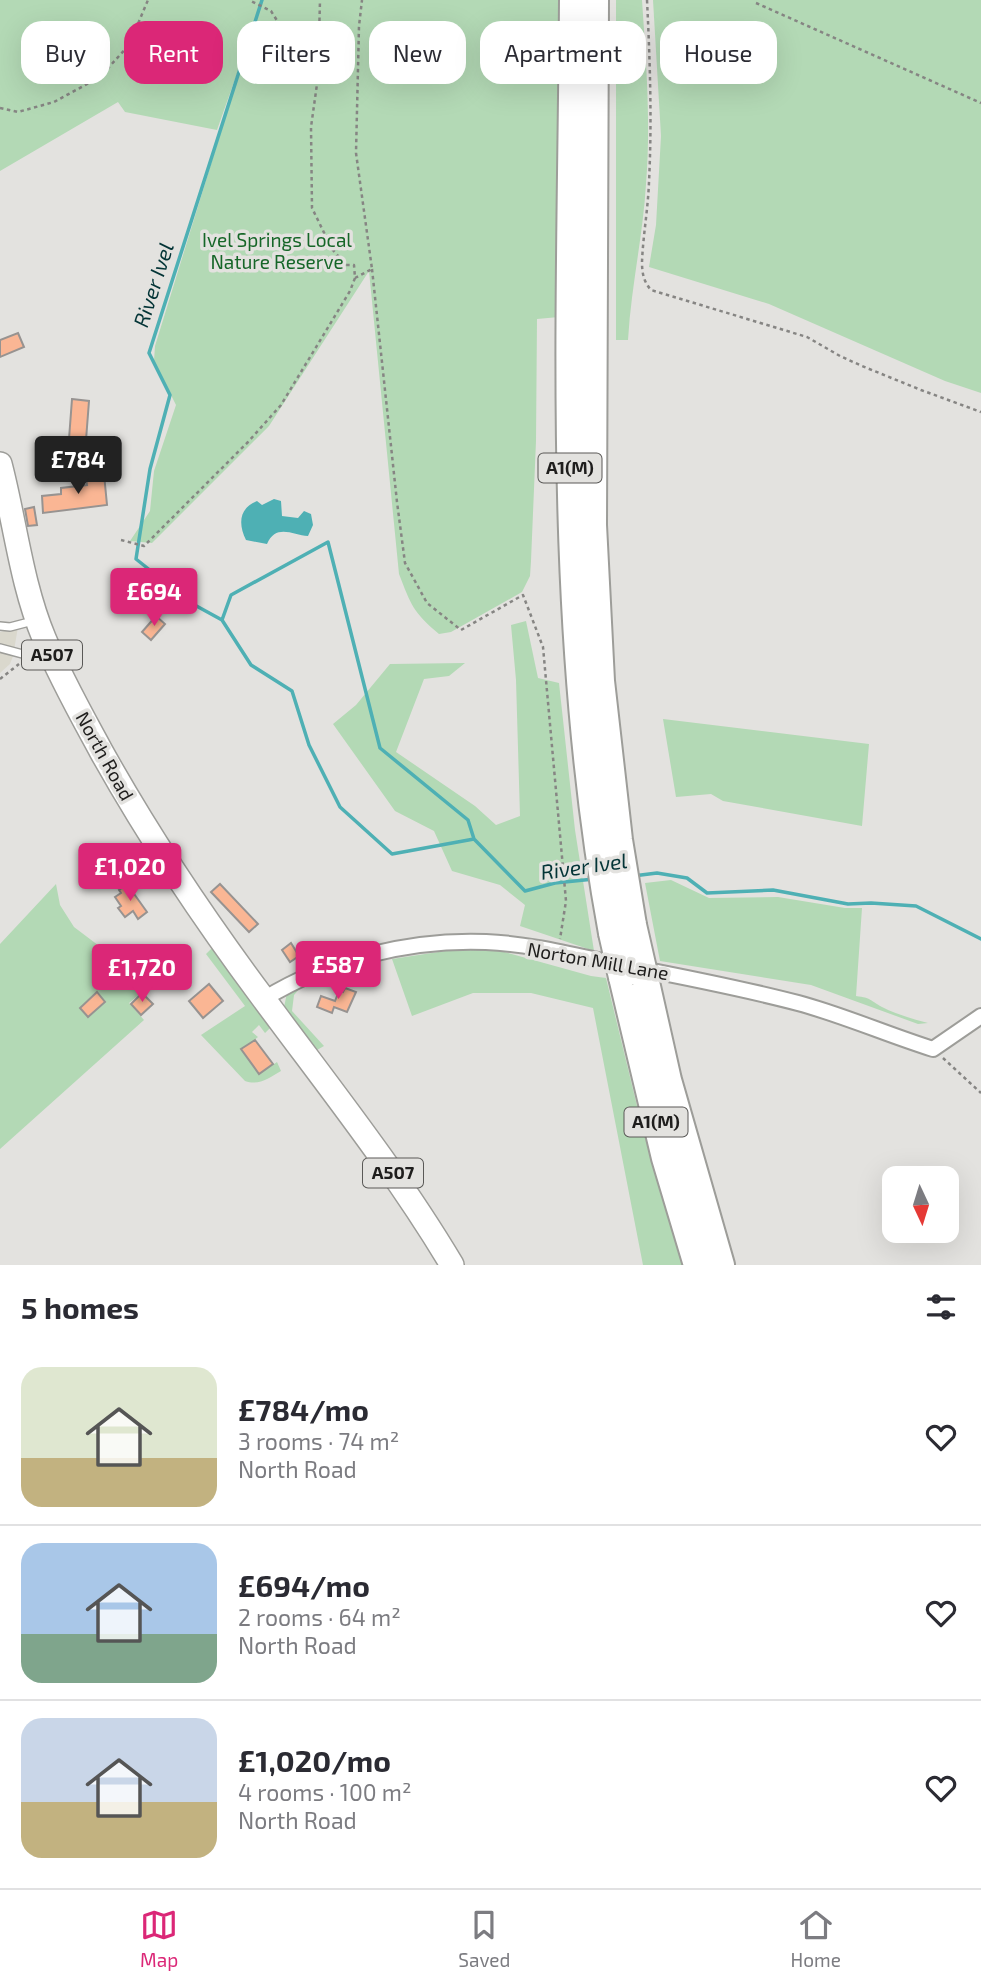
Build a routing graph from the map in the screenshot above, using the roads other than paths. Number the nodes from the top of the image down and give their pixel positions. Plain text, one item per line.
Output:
1 (573, 0) edge
2 (595, 0) edge
3 (0, 464) edge
4 (37, 620) junction
5 (0, 626) edge
6 (0, 649) edge
7 (40, 653) junction
8 (623, 929) junction
9 (634, 980) junction
10 (264, 999) junction
11 (981, 1016) edge
12 (452, 1265) edge
13 (697, 1265) edge
14 (721, 1265) edge

1 - 8 highway, A1(M)
2 - 8 highway, A1(M)
3 - 4 main road, North Road / A507
4 - 5 lane
4 - 7 main road, North Road / A507
6 - 7 lane
7 - 10 main road, North Road / A507
8 - 9 highway, A1(M), bridge
9 - 13 highway, A1(M)
9 - 14 highway, A1(M)
10 - 11 street, Norton Mill Lane
10 - 12 main road, North Road / A507

